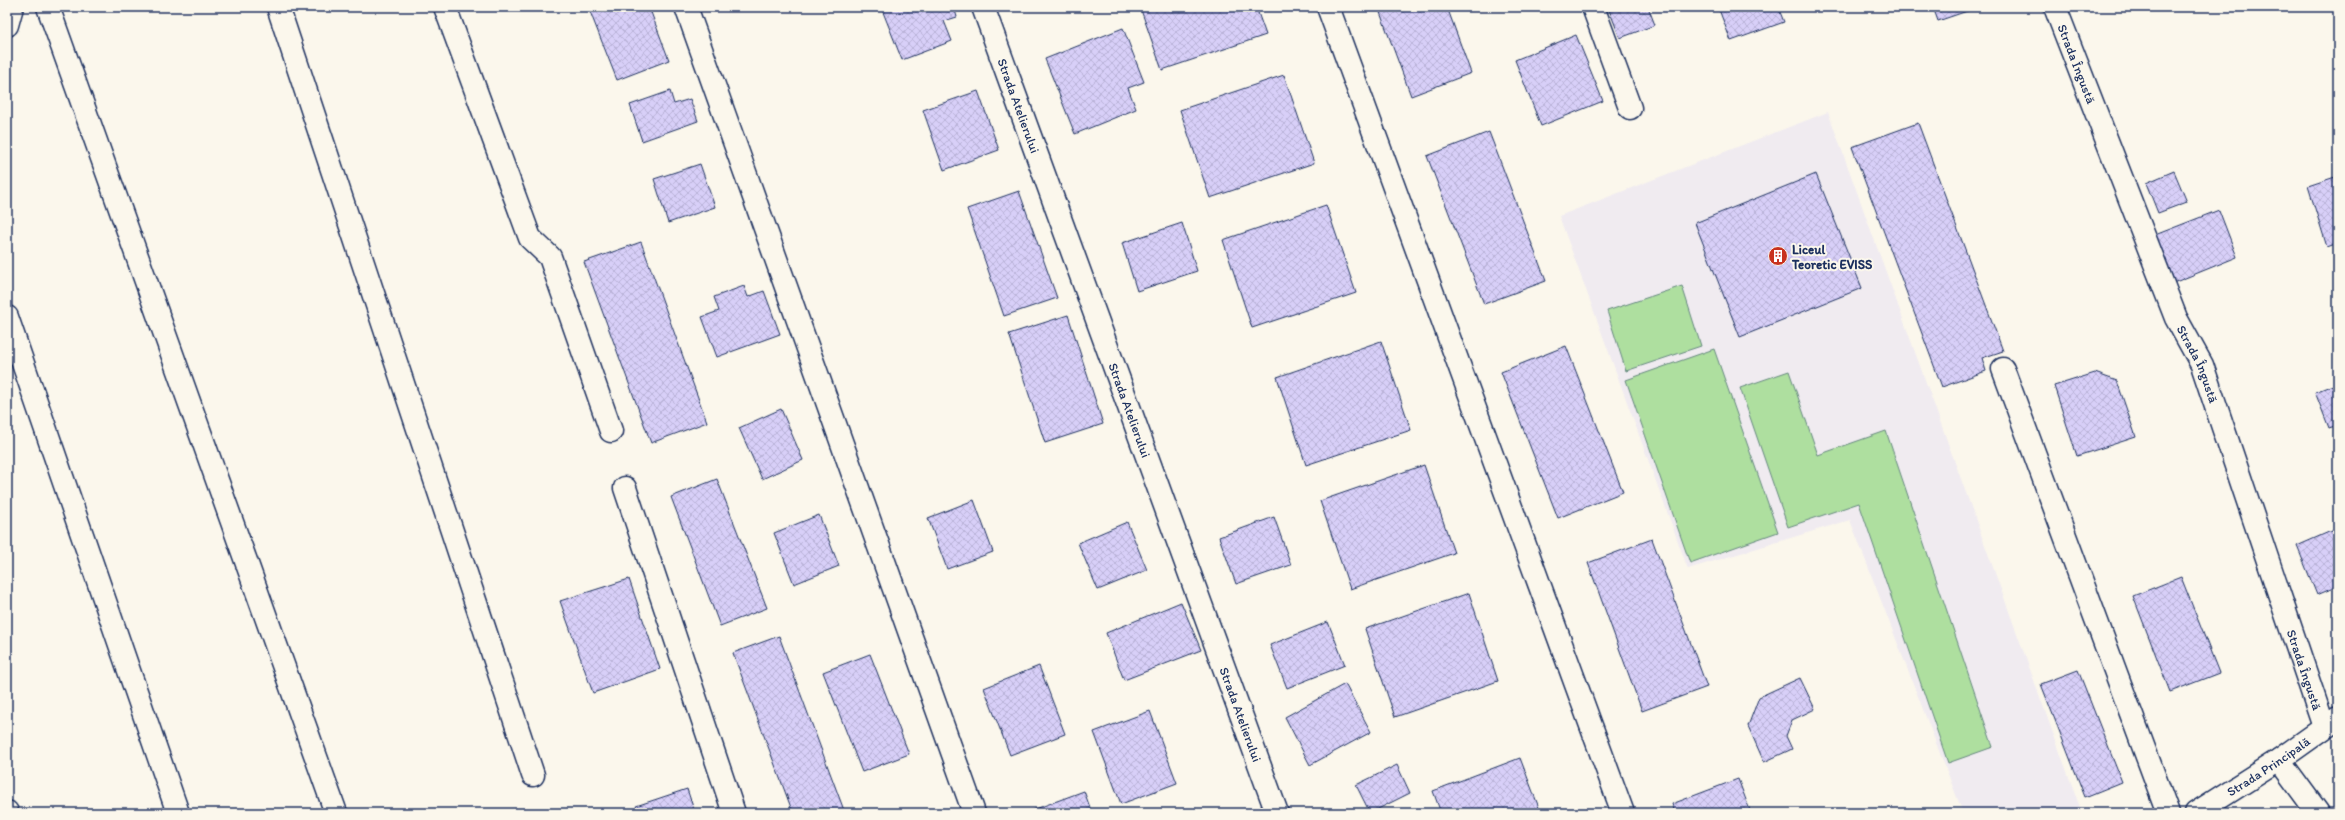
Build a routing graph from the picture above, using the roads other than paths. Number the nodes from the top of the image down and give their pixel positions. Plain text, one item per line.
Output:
1 (12, 7) edge
2 (48, 7) edge
3 (278, 7) edge
4 (445, 7) edge
5 (686, 7) edge
6 (983, 7) edge
7 (1328, 7) edge
8 (1593, 7) edge
9 (2055, 7) edge
10 (7, 25) edge
11 (1630, 108) dead end
12 (7, 317) edge
13 (2003, 369) dead end
14 (611, 431) dead end
15 (625, 488) dead end
16 (2331, 722) edge
17 (2279, 760) junction
18 (533, 775) dead end
19 (178, 813) edge
20 (336, 813) edge
21 (734, 813) edge
22 (974, 813) edge
23 (1277, 813) edge
24 (1623, 813) edge
25 (2168, 813) edge
26 (2196, 813) edge
27 (2318, 813) edge

1 - 10 street
2 - 20 street
3 - 18 street
4 - 14 street
5 - 22 street
6 - 23 street, Strada Atelierului
7 - 24 street
8 - 11 street
9 - 16 street, Strada Îngustă
12 - 19 street
13 - 25 street
15 - 21 street
16 - 17 street, Strada Principală
17 - 26 street, Strada Principală
17 - 27 street

